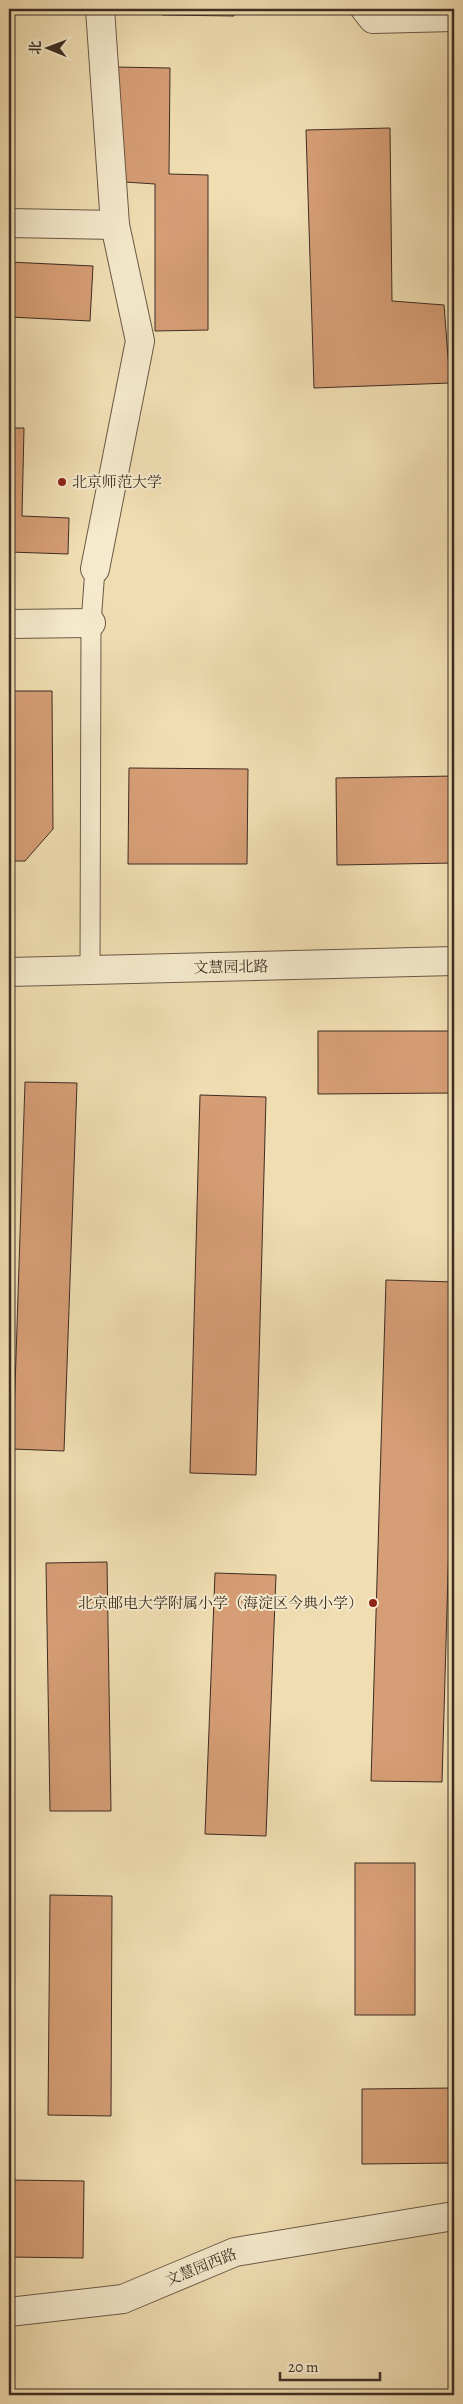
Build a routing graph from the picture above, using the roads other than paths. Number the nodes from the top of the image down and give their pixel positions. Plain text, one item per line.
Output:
1 (100, 9) edge
2 (365, 9) edge
3 (454, 17) edge
4 (9, 223) edge
5 (115, 225) junction
6 (95, 569) joint
7 (91, 623) junction
8 (9, 624) edge
9 (454, 961) edge
10 (90, 970) junction
11 (9, 972) edge
12 (454, 2216) edge
13 (9, 2312) edge

1 - 5 street
2 - 3 street
4 - 5 street
5 - 6 street
6 - 7 lane
7 - 8 street
7 - 10 lane
9 - 10 street, 文慧园北路
10 - 11 street, 文慧园北路
12 - 13 street, 文慧园西路

